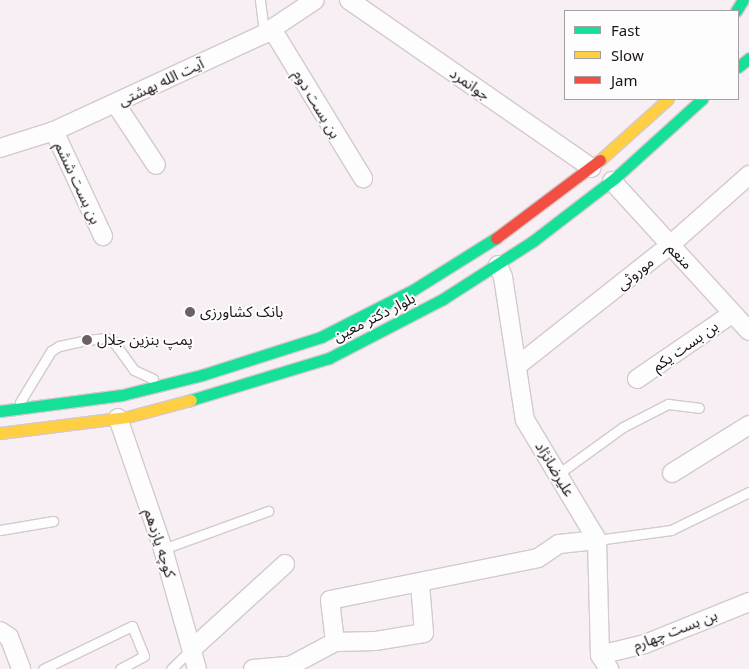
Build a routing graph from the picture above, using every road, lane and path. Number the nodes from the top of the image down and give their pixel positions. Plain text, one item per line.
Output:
1 (260, 0) edge
2 (315, 0) edge
3 (349, 0) edge
4 (268, 32) junction
5 (749, 58) edge
6 (739, 66) edge
7 (667, 100) edge
8 (701, 100) edge
9 (115, 103) junction
10 (54, 131) junction
11 (0, 148) edge
12 (156, 165) dead end
13 (592, 168) junction
14 (749, 175) edge
15 (363, 178) dead end
16 (612, 180) junction
17 (103, 236) dead end
18 (670, 245) junction
19 (498, 265) junction
20 (733, 313) junction
21 (749, 331) edge
22 (517, 366) junction
23 (638, 379) dead end
24 (168, 384) junction
25 (699, 408) dead end
26 (14, 410) junction
27 (0, 411) edge
28 (118, 418) junction
29 (749, 425) edge
30 (0, 433) edge
31 (672, 473) dead end
32 (558, 474) junction
33 (749, 492) edge
34 (268, 511) dead end
35 (53, 521) dead end
36 (0, 530) edge
37 (598, 540) junction
38 (164, 549) junction
39 (286, 564) dead end
40 (420, 584) junction
41 (749, 602) edge
42 (0, 631) edge
43 (334, 642) junction
44 (192, 649) junction
45 (605, 662) edge
46 (21, 669) edge
47 (43, 669) edge
48 (120, 669) edge
49 (171, 669) edge
50 (198, 669) edge
51 (253, 669) edge

1 - 4 lane
2 - 4 street, آیت الله بهشتی
3 - 13 street, جوانمرد
4 - 9 street, آیت الله بهشتی
4 - 15 street, بن بست دوم
5 - 6 main road
7 - 13 main road, بلوار دکتر معین
8 - 16 main road, بلوار دکتر معین
9 - 10 street, آیت الله بهشتی
9 - 12 street
10 - 11 street, آیت الله بهشتی
10 - 17 street, بن بست ششم
13 - 24 main road, بلوار دکتر معین
14 - 18 street, موروثی
16 - 18 street, منعم
16 - 19 main road, بلوار دکتر معین
18 - 20 street, منعم
18 - 22 street, موروثی
19 - 22 street, علیرضانژاد
19 - 28 main road, بلوار دکتر معین
20 - 21 street, منعم
20 - 23 street, بن بست یکم
22 - 32 street, علیرضانژاد
24 - 26 main road, بلوار دکتر معین
24 - 26 lane
25 - 32 lane
26 - 27 main road, بلوار دکتر معین
28 - 30 main road, بلوار دکتر معین
28 - 38 street, کوچه یازدهم
29 - 31 street
32 - 37 street, علیرضانژاد
33 - 37 lane
34 - 38 lane
35 - 36 lane
37 - 40 street
37 - 45 street
38 - 44 street, کوچه یازدهم
39 - 44 street
40 - 43 street
40 - 43 street
41 - 45 street, بن بست چهارم
42 - 46 street
43 - 51 street
44 - 49 lane
44 - 50 street, کوچه یازدهم
47 - 48 lane

